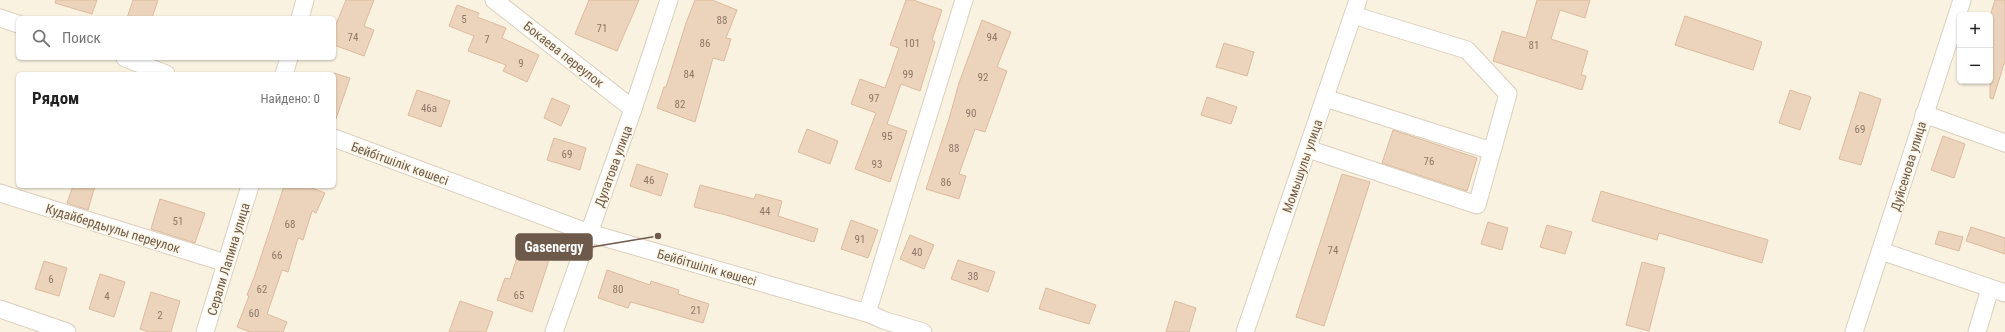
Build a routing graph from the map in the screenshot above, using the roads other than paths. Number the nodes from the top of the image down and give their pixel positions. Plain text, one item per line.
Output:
1 (305, 0) edge
2 (494, 0) edge
3 (669, 0) edge
4 (964, 0) edge
5 (1962, 0) edge
6 (1356, 8) edge
7 (301, 16) edge
8 (0, 18) edge
9 (16, 23) edge
10 (130, 60) edge
11 (288, 60) edge
12 (161, 72) edge
13 (285, 72) edge
14 (1325, 98) junction
15 (633, 109) junction
16 (1924, 114) junction
17 (336, 139) edge
18 (2005, 143) edge
19 (1308, 149) junction
20 (1492, 151) junction
21 (249, 188) edge
22 (0, 193) edge
23 (588, 233) junction
24 (1882, 251) junction
25 (226, 263) junction
26 (1997, 291) edge
27 (0, 309) edge
28 (867, 313) junction
29 (884, 327) edge
30 (67, 332) edge
31 (205, 332) edge
32 (554, 332) edge
33 (923, 332) edge
34 (1246, 332) edge
35 (1854, 332) edge
36 (1977, 332) edge

1 - 7 street
2 - 15 street, Бокаева переулок
3 - 15 street, Дулатова улица
4 - 28 street
5 - 16 street, Дуйсенова улица
6 - 14 street, Момышулы улица
6 - 20 street
8 - 9 street
10 - 12 street
11 - 13 street
14 - 19 street, Момышулы улица
14 - 20 street
15 - 23 street, Дулатова улица
16 - 18 street
16 - 24 street, Дуйсенова улица
17 - 23 street, Бейбітшілік көшесі
19 - 20 street
19 - 34 street, Момышулы улица
21 - 25 street, Серали Лапина улица
22 - 25 street, Кудайбердыулы переулок
23 - 28 street, Бейбітшілік көшесі
23 - 32 street, Дулатова улица
24 - 26 street
24 - 35 street, Дуйсенова улица
25 - 31 street, Серали Лапина улица
26 - 36 street
27 - 30 street
28 - 29 street, Бейбітшілік көшесі
29 - 33 street, Бейбітшілік көшесі

